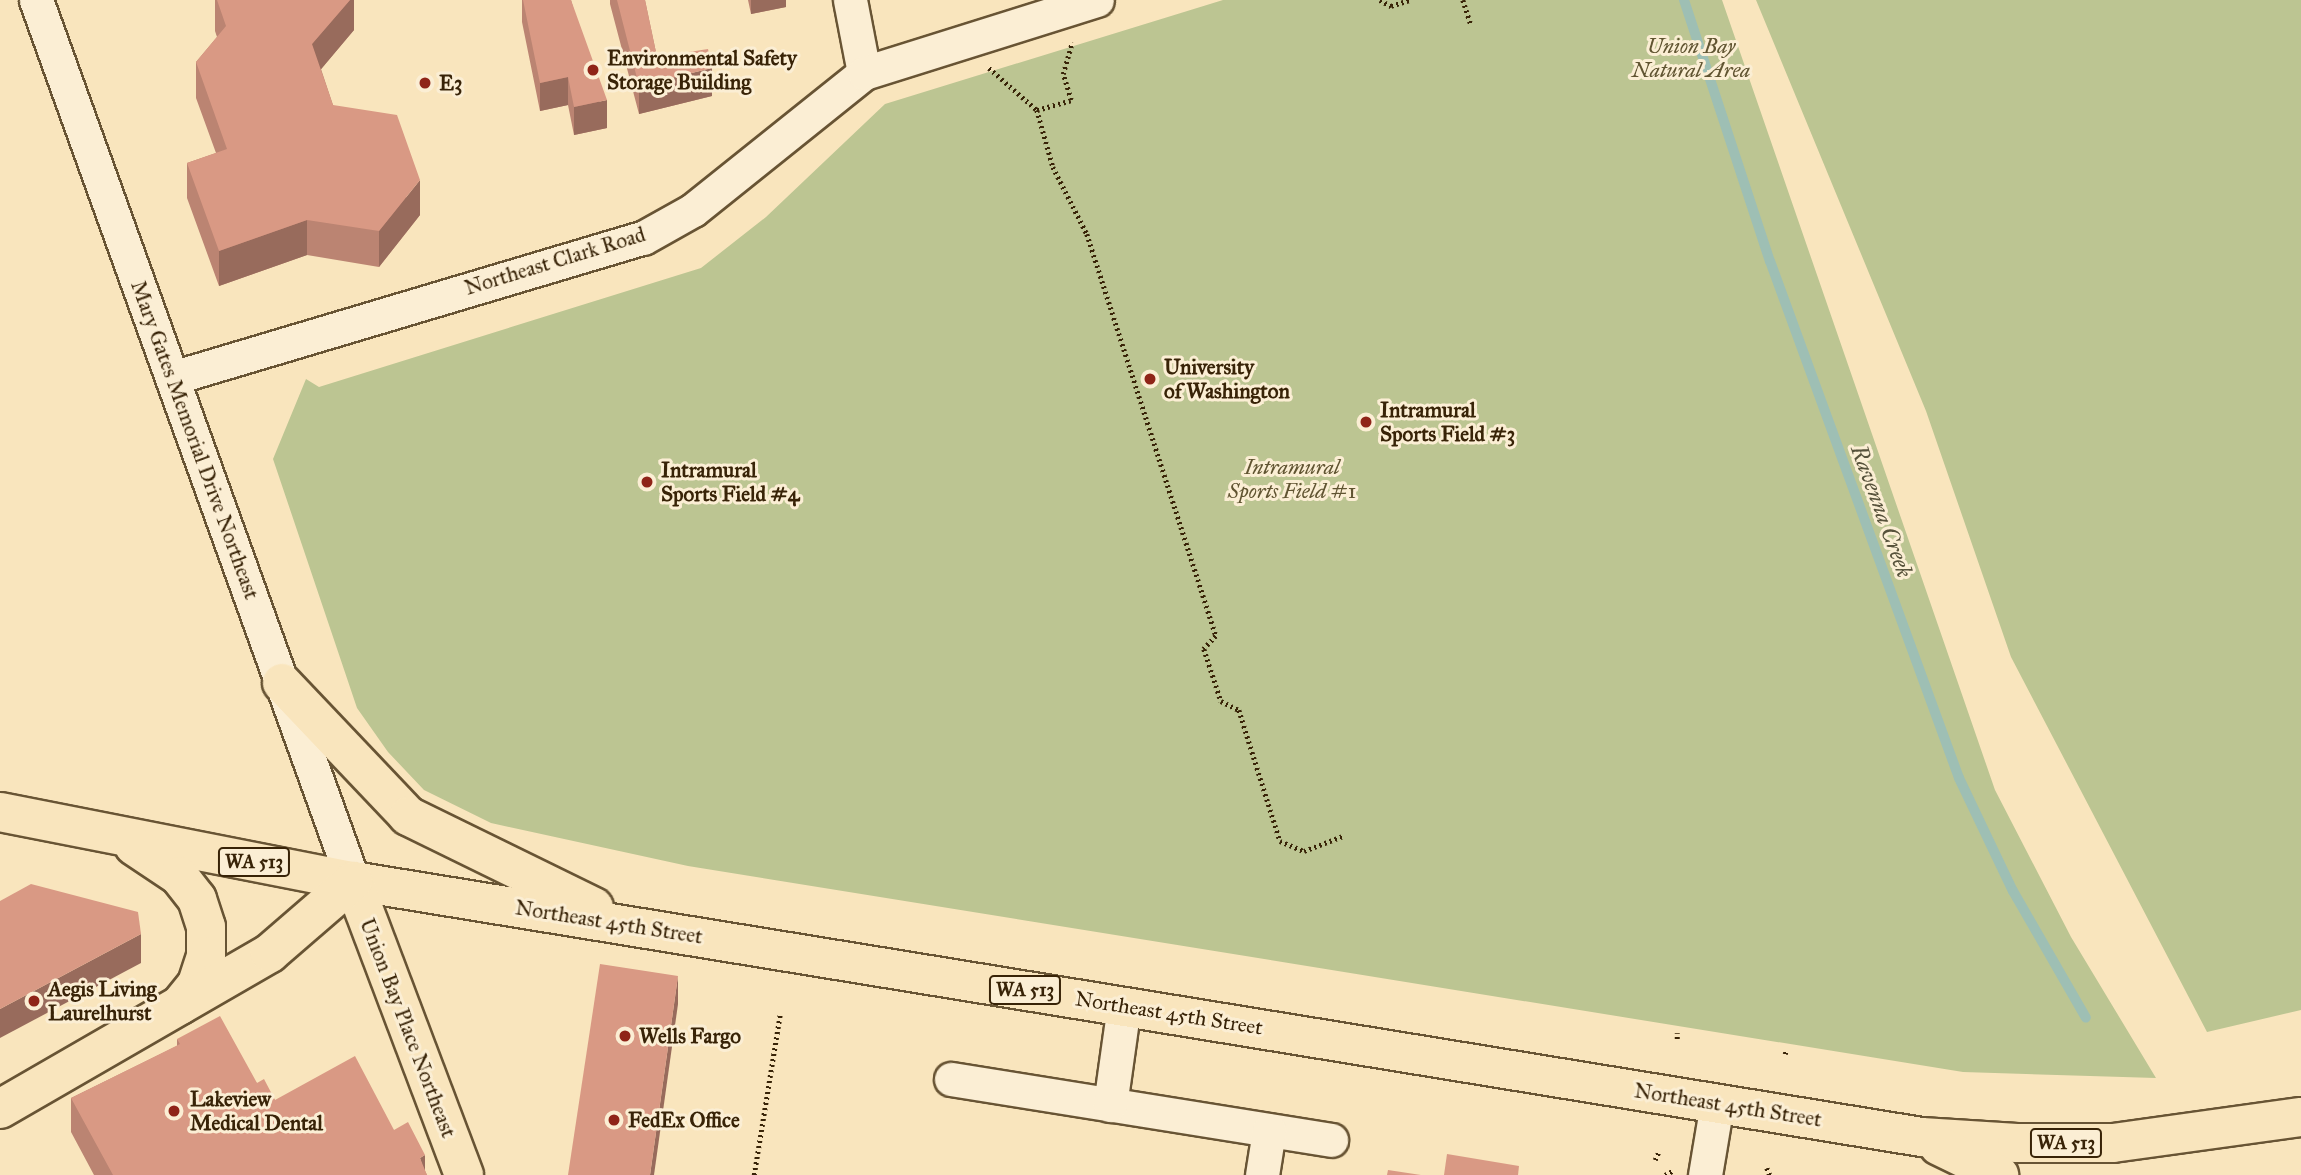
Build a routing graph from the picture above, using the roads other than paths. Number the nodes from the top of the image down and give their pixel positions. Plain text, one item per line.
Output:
1 (36, 0) edge
2 (850, 0) edge
3 (1097, 0) edge
4 (864, 73) junction
5 (172, 378) junction
6 (282, 683) junction
7 (0, 812) edge
8 (116, 835) junction
9 (353, 881) junction
10 (634, 925) junction
11 (1124, 1006) junction
12 (178, 1007) junction
13 (951, 1079) dead end
14 (1717, 1103) junction
15 (1110, 1105) junction
16 (0, 1109) edge
17 (2301, 1117) edge
18 (1269, 1131) junction
19 (1922, 1137) junction
20 (1331, 1140) dead end
21 (1689, 1172) edge
22 (464, 1175) edge
23 (1262, 1175) edge
24 (1999, 1175) edge

1 - 5 street, Mary Gates Memorial Drive Northeast
2 - 4 street
3 - 4 street, Northeast Clark Road
4 - 5 street, Northeast Clark Road
5 - 6 street, Mary Gates Memorial Drive Northeast
6 - 9 street, Mary Gates Memorial Drive Northeast
6 - 10 main road
7 - 8 main road, Northeast 45th Street / WA 513
8 - 9 main road, Northeast 45th Street / WA 513
8 - 12 main road
9 - 10 main road, Northeast 45th Street / WA 513
9 - 12 main road
9 - 22 main road, Union Bay Place Northeast
10 - 11 main road, Northeast 45th Street / WA 513
11 - 14 main road, Northeast 45th Street / WA 513
11 - 15 street
12 - 16 main road
13 - 15 street
14 - 19 main road, Northeast 45th Street / WA 513
14 - 21 street
15 - 18 street
17 - 19 main road, Northeast 45th Street / WA 513
18 - 20 street
18 - 23 street
19 - 24 main road

